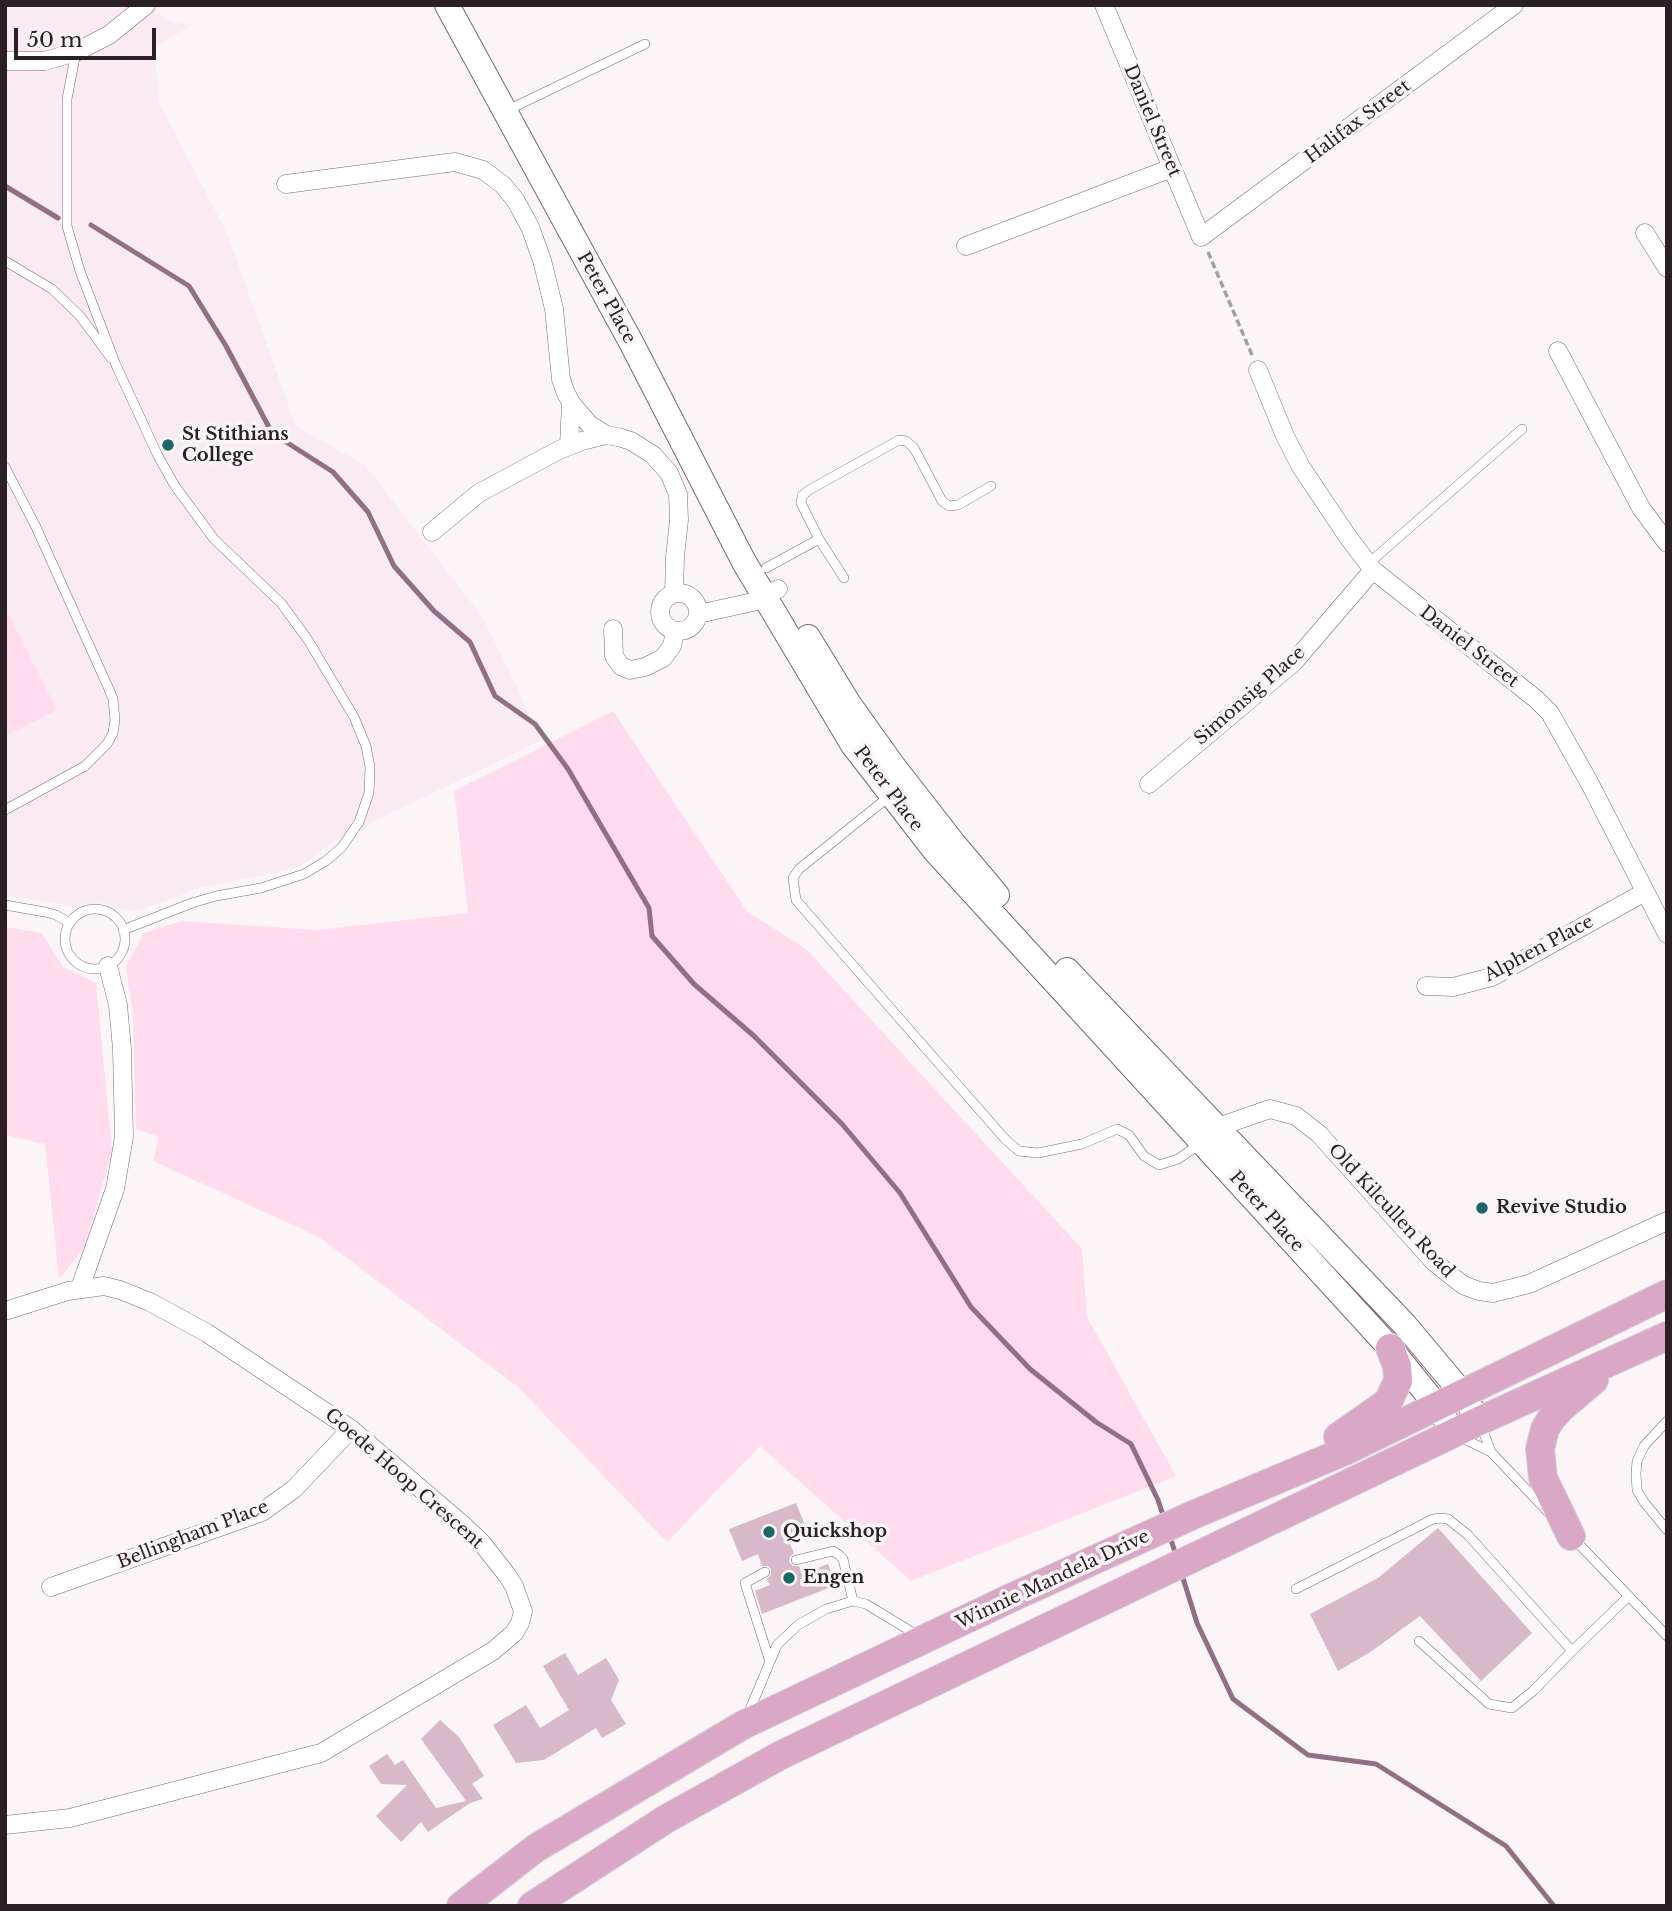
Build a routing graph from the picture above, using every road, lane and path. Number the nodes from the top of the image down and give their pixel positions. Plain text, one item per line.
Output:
1 (146, 5) edge
2 (447, 5) edge
3 (463, 5) edge
4 (1104, 5) edge
5 (1514, 5) edge
6 (645, 44) dead end
7 (76, 52) junction
8 (5, 61) edge
9 (514, 107) junction
10 (1172, 168) junction
11 (286, 184) dead end
12 (1646, 233) dead end
13 (1201, 237) junction
14 (966, 246) dead end
15 (5, 261) edge
16 (1667, 268) edge
17 (1558, 351) dead end
18 (116, 365) junction
19 (1258, 370) joint
20 (571, 404) junction
21 (1522, 429) dead end
22 (606, 435) junction
23 (569, 446) junction
24 (5, 467) edge
25 (991, 486) dead end
26 (432, 532) dead end
27 (819, 539) junction
28 (1667, 543) edge
29 (1371, 567) junction
30 (844, 578) dead end
31 (770, 585) junction
32 (674, 593) junction
33 (698, 614) junction
34 (613, 629) dead end
35 (675, 631) junction
36 (1149, 784) dead end
37 (899, 788) junction
38 (5, 810) edge
39 (1645, 892) junction
40 (5, 905) edge
41 (70, 923) junction
42 (123, 930) junction
43 (1667, 934) edge
44 (108, 967) junction
45 (1426, 986) dead end
46 (1210, 1134) junction
47 (1667, 1221) edge
48 (80, 1288) junction
49 (1667, 1294) edge
50 (5, 1311) edge
51 (1667, 1336) edge
52 (1390, 1348) junction
53 (1617, 1360) junction
54 (1462, 1393) junction
55 (1437, 1406) junction
56 (1479, 1421) junction
57 (1667, 1421) edge
58 (351, 1429) junction
59 (1454, 1433) junction
60 (1492, 1452) junction
61 (1268, 1483) junction
62 (1667, 1530) edge
63 (1571, 1536) junction
64 (796, 1560) dead end
65 (765, 1572) dead end
66 (51, 1587) dead end
67 (1296, 1589) dead end
68 (1629, 1596) junction
69 (853, 1601) junction
70 (1667, 1636) edge
71 (924, 1640) junction
72 (1419, 1641) dead end
73 (1572, 1650) junction
74 (769, 1659) junction
75 (743, 1726) junction
76 (5, 1825) edge
77 (461, 1906) edge
78 (532, 1906) edge

1 - 7 street
2 - 31 main road, Peter Place
3 - 9 main road, Peter Place
4 - 10 street, Daniel Street
5 - 13 street, Halifax Street
6 - 9 lane
7 - 8 street
7 - 18 lane
9 - 31 main road, Peter Place
10 - 13 street, Daniel Street
10 - 14 street
11 - 20 street
12 - 16 street
13 - 19 path
15 - 18 lane
17 - 28 street
18 - 42 lane
19 - 29 street, Daniel Street
20 - 22 street
20 - 23 street
21 - 29 lane
22 - 23 street
22 - 32 street
23 - 26 street
24 - 38 lane
25 - 27 lane
27 - 30 lane
27 - 31 lane
29 - 36 street, Simonsig Place
29 - 39 street, Daniel Street
31 - 33 street
31 - 37 main road, Peter Place
32 - 33 street
32 - 35 street
33 - 35 street
34 - 35 street
37 - 46 main road, Peter Place
37 - 46 lane
39 - 43 street, Daniel Street
39 - 45 street, Alphen Place
40 - 41 lane
41 - 42 lane
41 - 44 lane
42 - 44 lane
44 - 48 street
46 - 47 street, Old Kilcullen Road
46 - 52 main road, Peter Place
46 - 54 main road, Peter Place
48 - 50 street, Goede Hoop Crescent
48 - 58 street, Goede Hoop Crescent
49 - 54 main road, Winnie Mandela Drive
51 - 53 main road
52 - 55 main road, Peter Place
52 - 61 main road
53 - 56 main road
53 - 63 main road
54 - 55 main road, Winnie Mandela Drive
54 - 56 main road, Peter Place
55 - 59 main road, Peter Place
55 - 61 main road, Winnie Mandela Drive
56 - 59 main road
56 - 60 lane, Peter Place
57 - 62 lane
58 - 66 street, Bellingham Place
58 - 76 street, Goede Hoop Crescent
59 - 60 lane, Peter Place
59 - 78 main road
60 - 63 lane, Peter Place
61 - 71 main road, Winnie Mandela Drive
63 - 68 lane, Peter Place
64 - 69 lane
65 - 74 lane
67 - 73 lane
68 - 70 lane, Peter Place
68 - 73 lane
69 - 71 lane
69 - 74 lane
71 - 75 main road, Winnie Mandela Drive
72 - 73 lane
74 - 75 lane
75 - 77 main road, Winnie Mandela Drive

